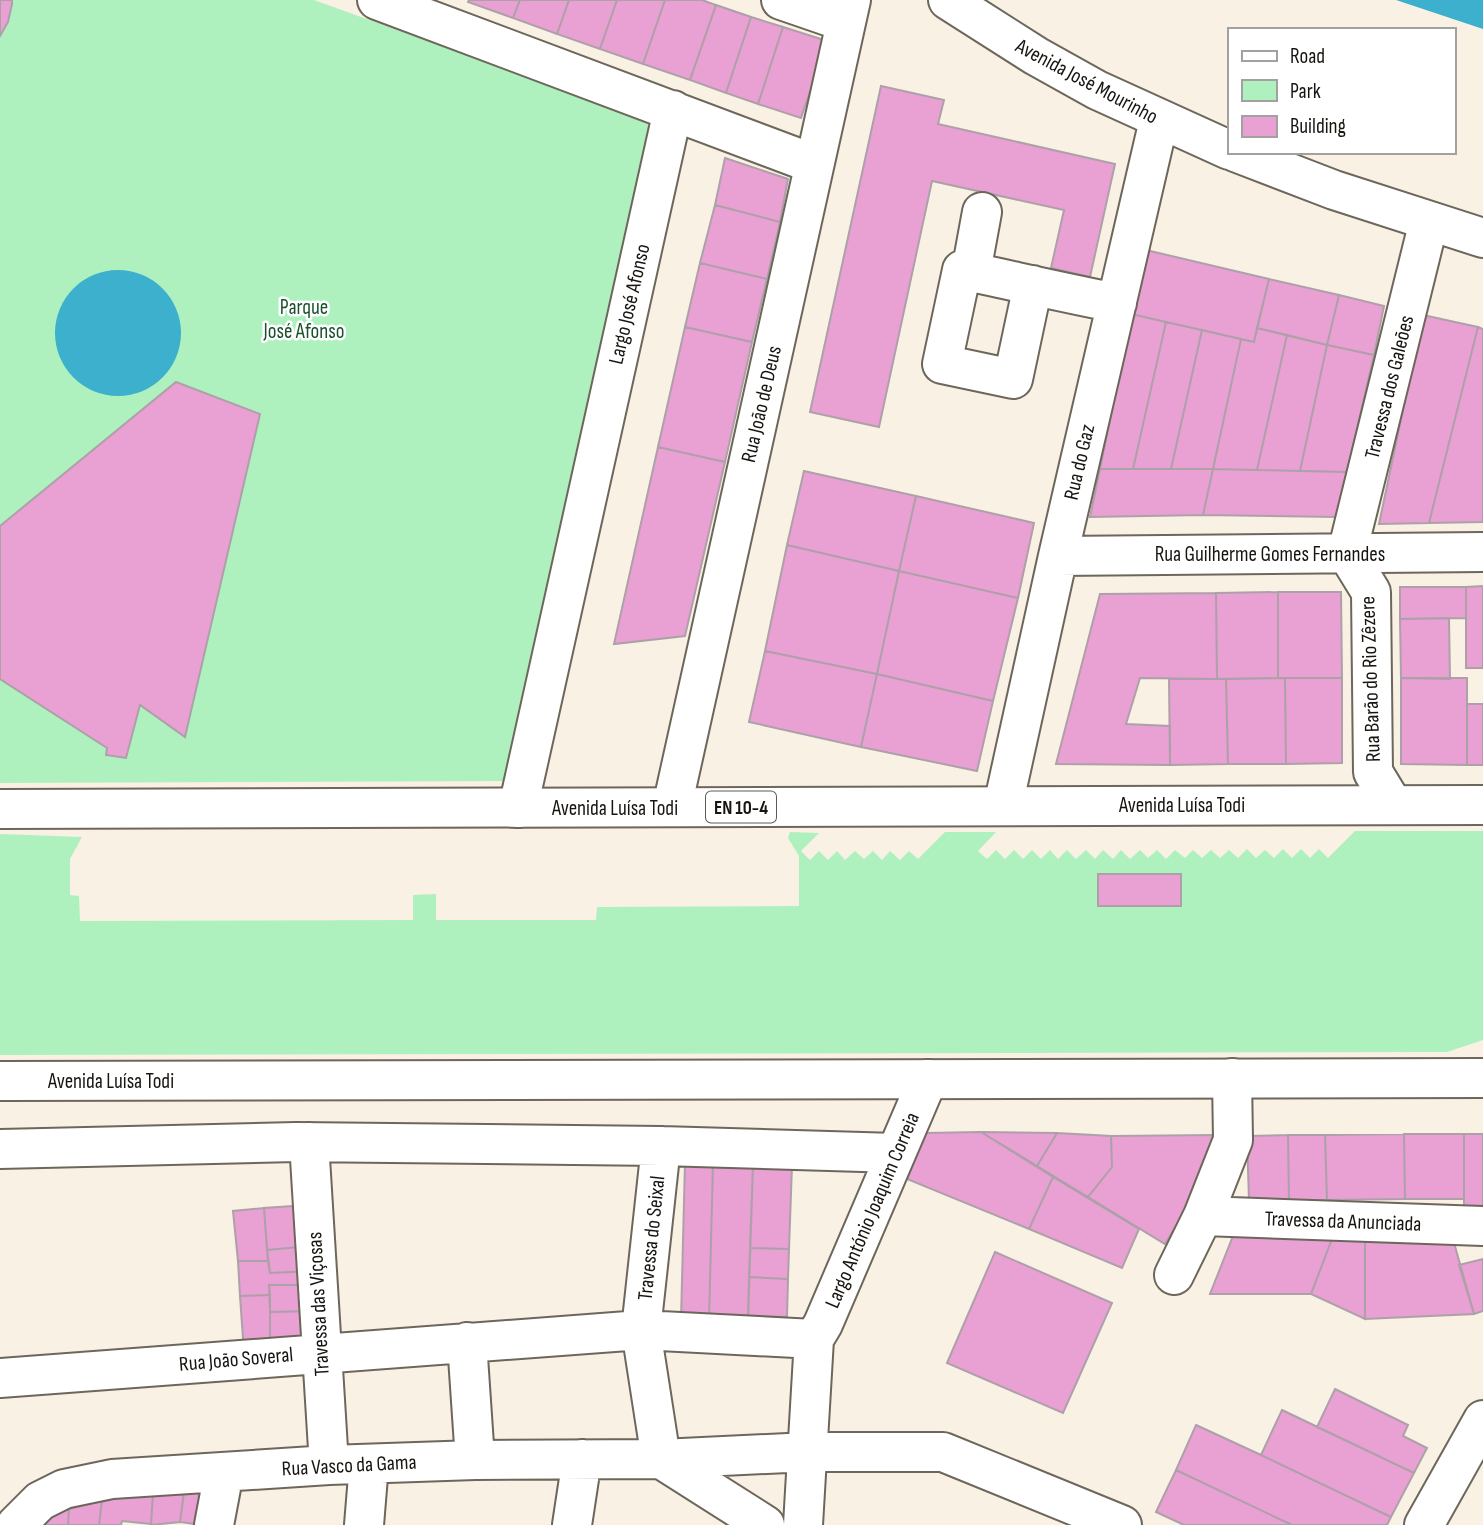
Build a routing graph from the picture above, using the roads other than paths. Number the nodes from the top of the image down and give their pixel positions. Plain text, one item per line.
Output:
1 (376, 0) edge
2 (781, 0) edge
3 (950, 1) edge
4 (848, 11) edge
5 (673, 110) junction
6 (1159, 120) junction
7 (1228, 150) edge
8 (1240, 154) edge
9 (814, 164) junction
10 (982, 212) dead end
11 (1429, 221) junction
12 (1483, 237) edge
13 (971, 272) junction
14 (1033, 285) junction
15 (1116, 303) junction
16 (1483, 552) edge
17 (1347, 553) junction
18 (1058, 556) junction
19 (1393, 805) junction
20 (1483, 805) edge
21 (1003, 806) junction
22 (671, 807) junction
23 (519, 808) junction
24 (0, 809) edge
25 (1483, 1078) edge
26 (928, 1079) junction
27 (1232, 1079) junction
28 (0, 1081) edge
29 (309, 1142) junction
30 (661, 1146) junction
31 (0, 1149) edge
32 (896, 1153) junction
33 (1203, 1216) junction
34 (1483, 1226) edge
35 (1174, 1275) dead end
36 (641, 1330) junction
37 (814, 1339) junction
38 (467, 1342) junction
39 (320, 1352) junction
40 (0, 1378) edge
41 (1483, 1420) edge
42 (808, 1452) junction
43 (582, 1459) junction
44 (661, 1459) junction
45 (475, 1460) junction
46 (369, 1464) junction
47 (329, 1465) junction
48 (224, 1472) junction
49 (28, 1513) edge
50 (214, 1525) edge
51 (365, 1525) edge
52 (572, 1525) edge
53 (765, 1525) edge
54 (803, 1525) edge
55 (1122, 1525) edge
56 (1424, 1525) edge

1 - 5 street
2 - 4 street
3 - 6 street, Avenida José Mourinho
4 - 9 street, Rua João de Deus
5 - 9 street
5 - 23 street, Largo José Afonso
6 - 7 street, Avenida José Mourinho
6 - 15 street, Rua do Gaz
8 - 11 street
9 - 22 street, Rua João de Deus
10 - 13 street
11 - 12 street
11 - 17 street, Travessa dos Galeões
13 - 14 street
13 - 14 street
14 - 15 street
15 - 18 street, Rua do Gaz
16 - 17 street, Rua Guilherme Gomes Fernandes
17 - 18 street, Rua Guilherme Gomes Fernandes
17 - 19 street, Rua Barão do Rio Zêzere
18 - 21 street, Rua do Gaz
19 - 20 street, Avenida Luísa Todi / EN 10-4
19 - 21 street, Avenida Luísa Todi / EN 10-4
21 - 22 street, Avenida Luísa Todi / EN 10-4
22 - 23 street, Avenida Luísa Todi / EN 10-4
23 - 24 street, Avenida Luísa Todi / EN 10-4
25 - 27 street, Avenida Luísa Todi
26 - 27 street, Avenida Luísa Todi
26 - 28 street, Avenida Luísa Todi
26 - 32 street, Largo António Joaquim Correia
27 - 33 street
29 - 30 street
29 - 31 street
29 - 39 street, Travessa das Viçosas
30 - 32 street
30 - 36 street, Travessa do Seixal
32 - 37 street, Largo António Joaquim Correia
33 - 34 street, Travessa da Anunciada
33 - 35 street
36 - 37 street
36 - 38 street, Rua João Soveral
36 - 44 street
37 - 42 street, Largo António Joaquim Correia
38 - 39 street, Rua João Soveral
38 - 45 street
39 - 40 street, Rua João Soveral
39 - 47 street, Travessa das Viçosas
41 - 56 street
42 - 44 street
42 - 54 street, Largo António Joaquim Correia
42 - 55 street
43 - 44 street, Rua Vasco da Gama
43 - 45 street, Rua Vasco da Gama
43 - 52 street
44 - 53 street
45 - 46 street, Rua Vasco da Gama
46 - 47 street, Rua Vasco da Gama
46 - 51 street
47 - 48 street, Rua Vasco da Gama
48 - 49 street, Rua Vasco da Gama
48 - 50 street

